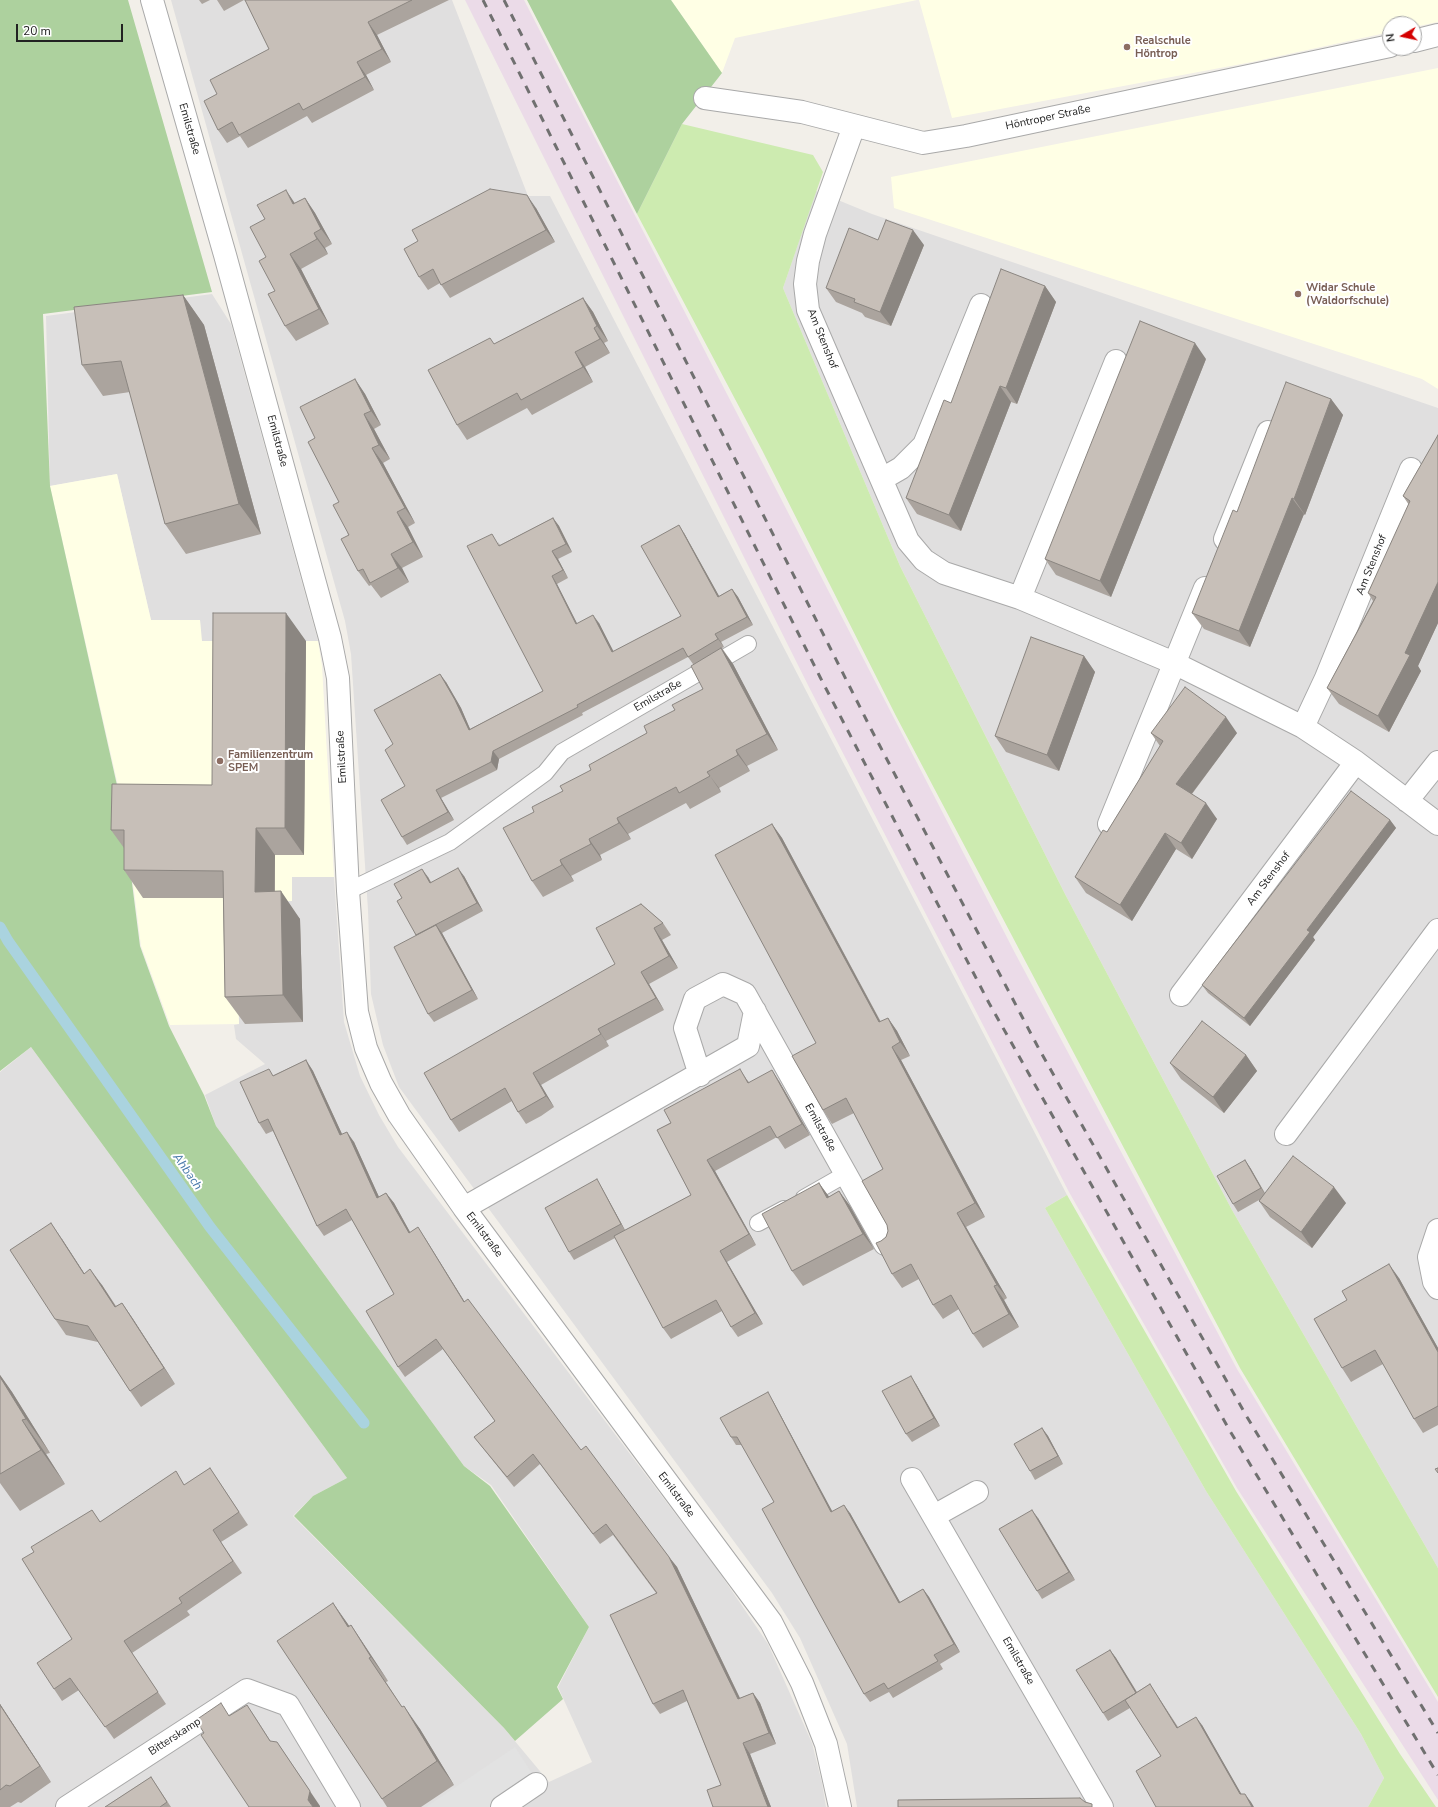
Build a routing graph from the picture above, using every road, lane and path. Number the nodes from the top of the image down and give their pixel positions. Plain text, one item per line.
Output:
1 (152, 0) edge
2 (1438, 35) edge
3 (1422, 39) edge
4 (1382, 48) edge
5 (705, 98) dead end
6 (854, 126) junction
7 (981, 305) dead end
8 (1116, 361) dead end
9 (1277, 411) edge
10 (1411, 469) dead end
11 (882, 479) junction
12 (1020, 598) junction
13 (748, 644) dead end
14 (1174, 663) junction
15 (1303, 727) junction
16 (1356, 762) junction
17 (1438, 762) edge
18 (1407, 802) junction
19 (1109, 824) dead end
20 (1438, 824) edge
21 (348, 891) junction
22 (1438, 930) edge
23 (1181, 995) dead end
24 (755, 1011) junction
25 (700, 1075) junction
26 (1286, 1134) dead end
27 (846, 1174) junction
28 (464, 1208) junction
29 (758, 1223) dead end
30 (1438, 1230) edge
31 (885, 1244) edge
32 (1438, 1288) edge
33 (912, 1479) dead end
34 (977, 1492) dead end
35 (934, 1516) junction
36 (536, 1784) dead end
37 (67, 1807) edge
38 (349, 1807) edge
39 (502, 1807) edge
40 (840, 1807) edge
41 (1102, 1807) edge

1 - 21 street, Emilstraße
2 - 3 street
4 - 6 street, Höntroper Straße
5 - 6 street, Höntroper Straße
6 - 11 street, Am Stenshof
7 - 11 street
8 - 12 street
9 - 14 street
10 - 15 street, Am Stenshof
11 - 12 street, Am Stenshof
12 - 14 street, Am Stenshof
13 - 21 lane, Emilstraße
14 - 15 street, Am Stenshof
14 - 19 street
15 - 16 street, Am Stenshof
16 - 18 street, Am Stenshof
16 - 23 street, Am Stenshof
17 - 18 street
18 - 20 street, Am Stenshof
21 - 28 street, Emilstraße
22 - 26 street
24 - 25 street, Emilstraße
24 - 25 street, Emilstraße
24 - 27 street, Emilstraße
25 - 28 street, Emilstraße
27 - 29 lane
27 - 31 street, Emilstraße
28 - 40 street, Emilstraße
30 - 32 street
33 - 35 street, Emilstraße
34 - 35 street
35 - 41 street, Emilstraße
36 - 39 street
37 - 38 street, Bitterskamp

